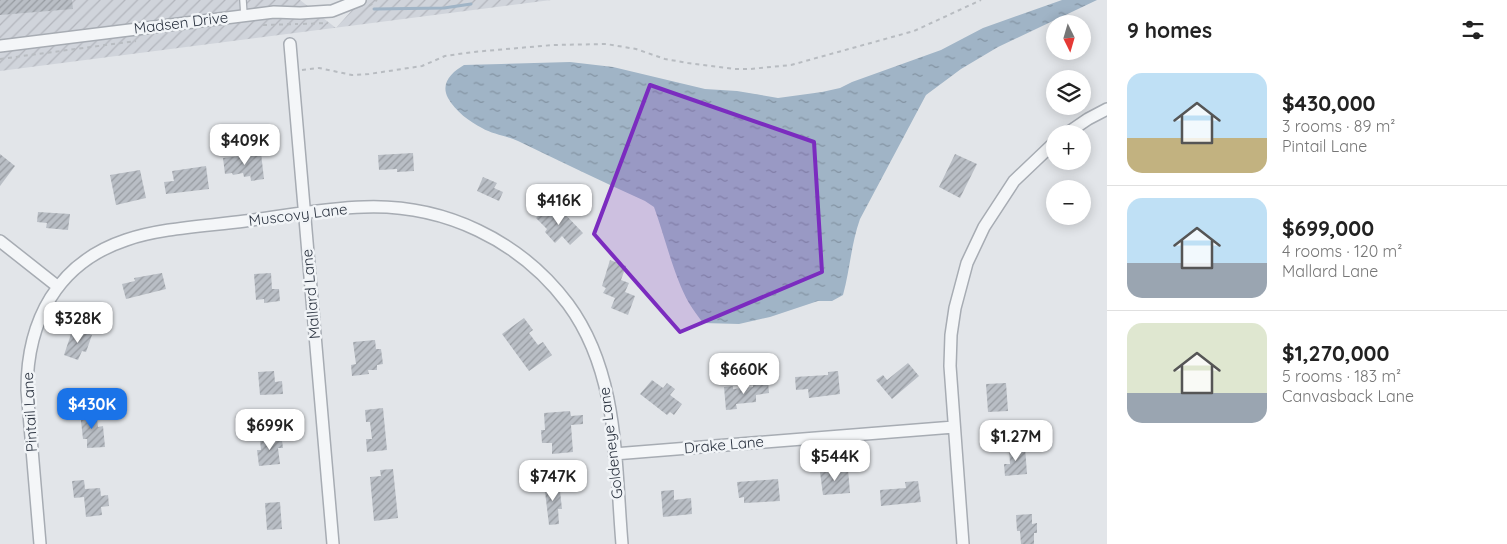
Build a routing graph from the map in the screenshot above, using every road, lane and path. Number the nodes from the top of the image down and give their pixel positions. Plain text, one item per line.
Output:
1 (242, 0) edge
2 (377, 0) edge
3 (981, 0) edge
4 (362, 4) edge
5 (244, 15) junction
6 (335, 21) dead end
7 (257, 25) dead end
8 (138, 40) dead end
9 (290, 44) dead end
10 (0, 46) edge
11 (0, 59) edge
12 (292, 72) junction
13 (1107, 109) edge
14 (1079, 125) edge
15 (1046, 151) edge
16 (304, 214) junction
17 (0, 241) edge
18 (538, 271) joint
19 (57, 286) junction
20 (954, 427) junction
21 (614, 454) junction
22 (40, 544) edge
23 (333, 544) edge
24 (622, 544) edge
25 (963, 544) edge

1 - 5 lane
2 - 4 path
3 - 12 path
4 - 5 street, Madsen Drive
5 - 10 street, Madsen Drive
6 - 7 path
8 - 11 path
9 - 12 street, Mallard Lane
12 - 16 street, Mallard Lane
13 - 14 street
15 - 20 street
16 - 18 street, Muscovy Lane
16 - 19 street, Muscovy Lane
16 - 23 street, Mallard Lane
17 - 19 street
18 - 21 street, Goldeneye Lane
19 - 22 street, Pintail Lane
20 - 21 street, Drake Lane
20 - 25 street
21 - 24 street, Goldeneye Lane

